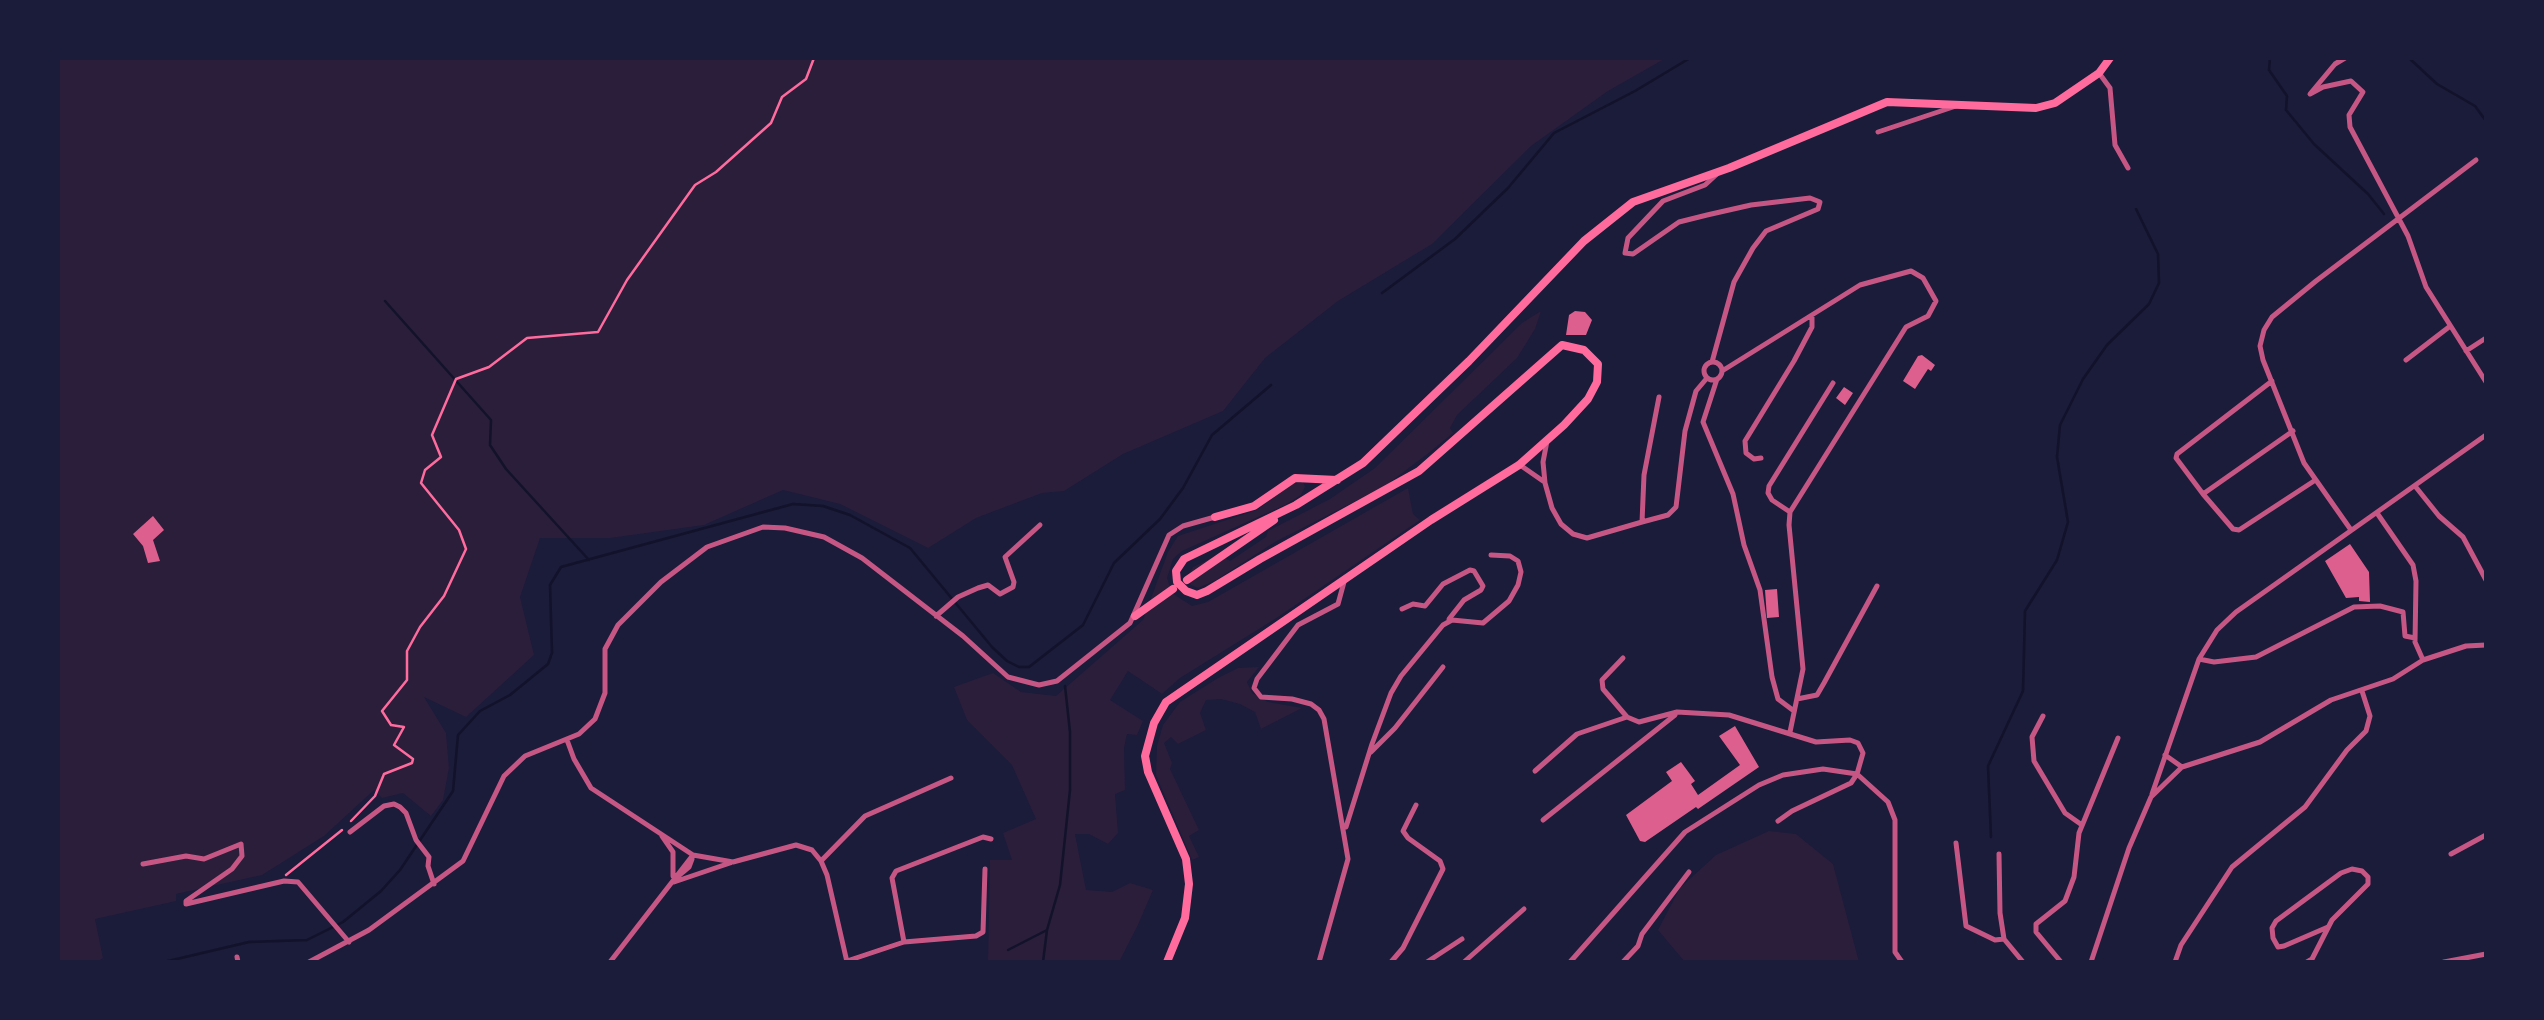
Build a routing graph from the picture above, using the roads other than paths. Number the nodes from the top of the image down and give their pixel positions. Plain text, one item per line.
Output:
1 (2110, 58) edge
2 (2345, 58) edge
3 (2099, 73) junction
4 (1958, 105) junction
5 (1878, 132) dead end
6 (2476, 160) dead end
7 (2128, 168) dead end
8 (1718, 172) junction
9 (2399, 218) junction
10 (1812, 315) junction
11 (2449, 327) junction
12 (2486, 338) edge
13 (2466, 351) junction
14 (2406, 360) dead end
15 (1712, 362) junction
16 (1722, 371) junction
17 (1708, 378) junction
18 (1716, 379) junction
19 (2272, 381) junction
20 (1833, 382) dead end
21 (2486, 382) edge
22 (1659, 398) dead end
23 (2293, 431) junction
24 (2486, 435) edge
25 (1547, 441) junction
26 (1761, 458) dead end
27 (1519, 465) junction
28 (1308, 476) junction
29 (1337, 480) junction
30 (2315, 480) junction
31 (1545, 484) junction
32 (2415, 486) junction
33 (1317, 492) junction
34 (2203, 494) junction
35 (1299, 503) junction
36 (1790, 512) junction
37 (2377, 513) junction
38 (1215, 517) joint
39 (1642, 522) junction
40 (1040, 525) dead end
41 (2351, 530) junction
42 (1490, 555) dead end
43 (1187, 580) dead end
44 (2486, 580) edge
45 (1344, 582) junction
46 (1877, 586) dead end
47 (1173, 590) dead end
48 (1402, 609) dead end
49 (936, 616) junction
50 (1135, 616) junction
51 (1447, 621) junction
52 (2416, 638) junction
53 (2486, 645) edge
54 (1623, 658) dead end
55 (2199, 659) junction
56 (2423, 660) junction
57 (1442, 667) dead end
58 (2362, 691) junction
59 (1797, 700) junction
60 (1794, 711) junction
61 (1677, 712) junction
62 (2043, 716) dead end
63 (1627, 717) junction
64 (1790, 732) junction
65 (2118, 738) dead end
66 (567, 740) junction
67 (1369, 752) junction
68 (2165, 755) junction
69 (2182, 767) junction
70 (1536, 771) dead end
71 (1857, 774) junction
72 (951, 778) dead end
73 (2150, 797) junction
74 (1416, 805) dead end
75 (1543, 820) dead end
76 (1778, 821) dead end
77 (2082, 826) junction
78 (1345, 830) junction
79 (350, 832) dead end
80 (661, 834) junction
81 (2486, 835) edge
82 (992, 839) dead end
83 (1956, 843) dead end
84 (1999, 854) dead end
85 (2451, 854) dead end
86 (693, 855) junction
87 (822, 861) junction
88 (733, 862) junction
89 (142, 864) dead end
90 (985, 868) dead end
91 (1689, 872) dead end
92 (671, 882) junction
93 (434, 884) junction
94 (1524, 909) dead end
95 (2328, 927) junction
96 (347, 939) junction
97 (1462, 939) dead end
98 (2004, 939) junction
99 (904, 942) junction
100 (2486, 954) edge
101 (309, 962) edge
102 (610, 962) edge
103 (847, 962) edge
104 (1168, 962) edge
105 (1319, 962) edge
106 (1391, 962) edge
107 (1427, 962) edge
108 (1464, 962) edge
109 (1570, 962) edge
110 (1623, 962) edge
111 (1902, 962) edge
112 (2023, 962) edge
113 (2060, 962) edge
114 (2091, 962) edge
115 (2175, 962) edge
116 (2307, 962) edge
117 (2444, 962) edge

1 - 3 main road
2 - 9 street
3 - 4 main road
3 - 7 street
4 - 5 street
4 - 8 main road
6 - 9 street
8 - 15 street
8 - 29 main road
9 - 11 street
9 - 19 street
10 - 16 street
10 - 26 street
10 - 36 street
11 - 13 street
11 - 14 street
12 - 13 street
13 - 21 street
15 - 16 street
15 - 17 street
16 - 18 street
17 - 18 street
17 - 39 street
18 - 60 street
19 - 23 street
19 - 34 street
20 - 36 street
22 - 39 street
23 - 30 street
23 - 34 street
24 - 32 street
25 - 27 main road
25 - 31 street
25 - 35 main road
27 - 31 street
27 - 45 main road
28 - 29 main road
28 - 33 main road
28 - 38 main road
29 - 33 main road
30 - 34 street
30 - 41 street
31 - 39 street
32 - 37 street
32 - 44 street
33 - 35 main road
35 - 43 main road
36 - 59 street
37 - 41 street
37 - 52 street
38 - 50 street
40 - 49 street
41 - 55 street
42 - 51 street
45 - 78 street
45 - 104 main road
46 - 59 street
47 - 50 main road
48 - 51 street
49 - 50 street
49 - 66 street
51 - 67 street
52 - 55 street
52 - 56 street
53 - 56 street
54 - 63 street
55 - 68 street
56 - 58 street
57 - 67 street
58 - 69 street
58 - 115 street
59 - 60 street
60 - 64 street
61 - 63 street
61 - 64 street
61 - 75 street
62 - 77 street
63 - 70 street
64 - 71 street
65 - 77 street
66 - 80 street
66 - 93 street
67 - 78 street
68 - 69 street
68 - 73 street
69 - 73 street
71 - 76 street
71 - 109 street
71 - 111 street
72 - 87 street
73 - 114 street
74 - 106 street
77 - 113 street
78 - 105 street
79 - 93 street
80 - 86 street
80 - 92 street
81 - 85 street
82 - 99 street
83 - 98 street
84 - 98 street
86 - 88 street
86 - 92 street
87 - 88 street
87 - 103 street
88 - 92 street
89 - 96 street
90 - 99 street
91 - 110 street
92 - 102 street
93 - 96 street
94 - 108 street
95 - 95 street
95 - 116 street
96 - 101 street
97 - 107 street
98 - 112 street
99 - 103 street
100 - 117 street

